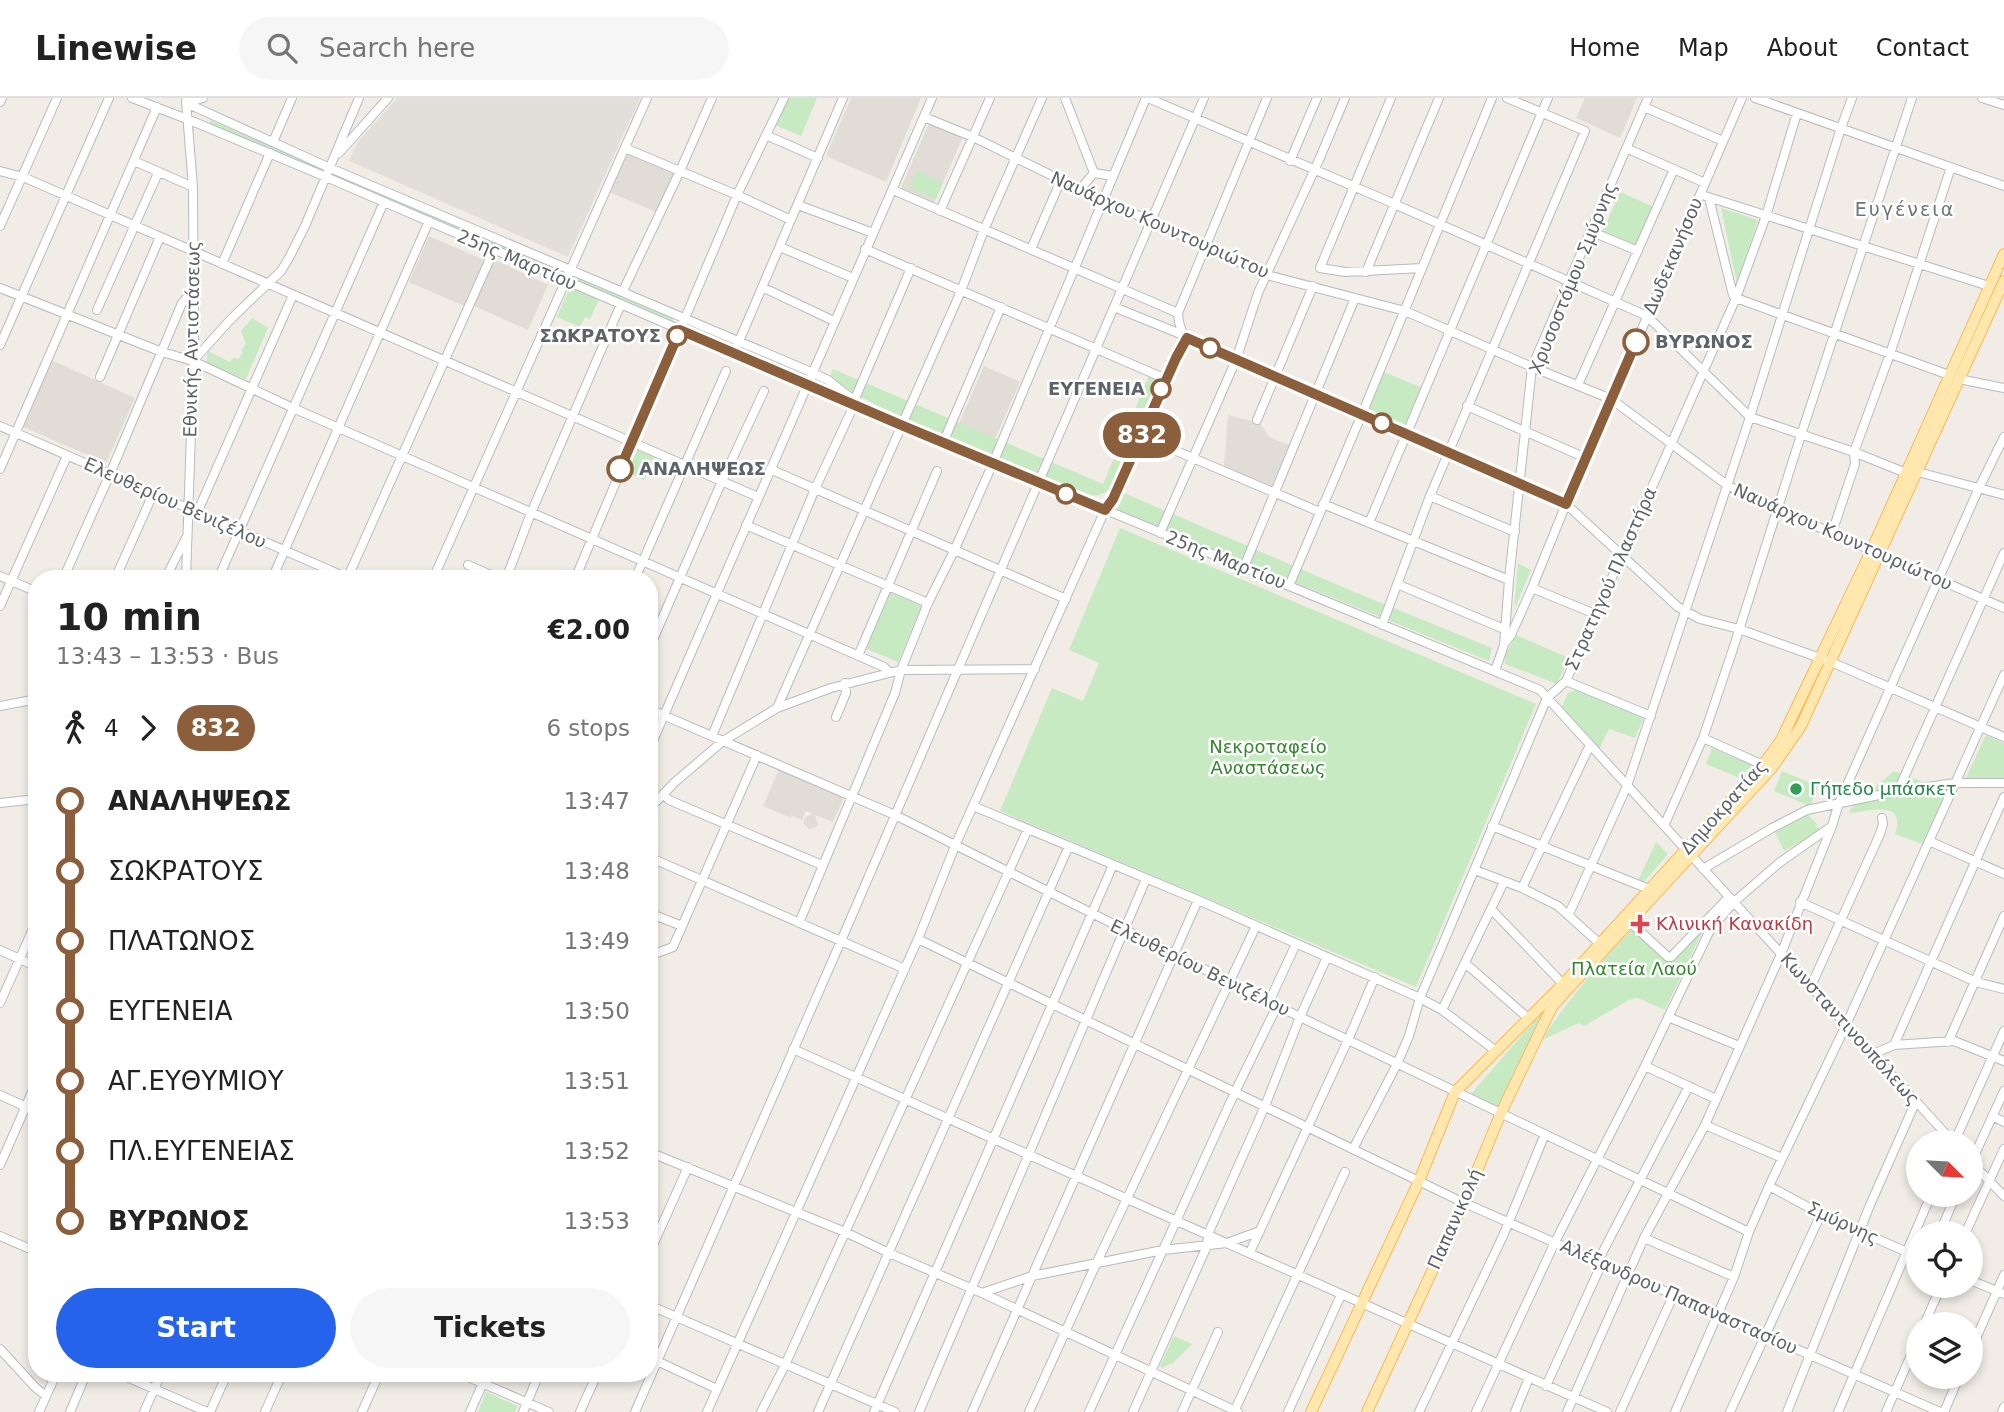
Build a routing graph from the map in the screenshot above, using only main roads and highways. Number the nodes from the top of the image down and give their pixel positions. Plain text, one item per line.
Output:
1 (2003, 253) edge
2 (1999, 287) edge
3 (1954, 377) junction
4 (1876, 551) junction
5 (1826, 660) junction
6 (1689, 853) junction
7 (1501, 1114) joint
8 (1311, 1412) edge
9 (1367, 1412) edge

1 - 2 main road, Δημοκρατίας
2 - 3 main road, Δημοκρατίας
3 - 4 main road, Δημοκρατίας
3 - 4 main road, Δημοκρατίας
4 - 5 main road, Δημοκρατίας
5 - 6 main road, Δημοκρατίας
5 - 6 main road, Δημοκρατίας
6 - 7 main road, Δημοκρατίας
6 - 8 main road, Δημοκρατίας
7 - 9 main road, Παπανικολή

